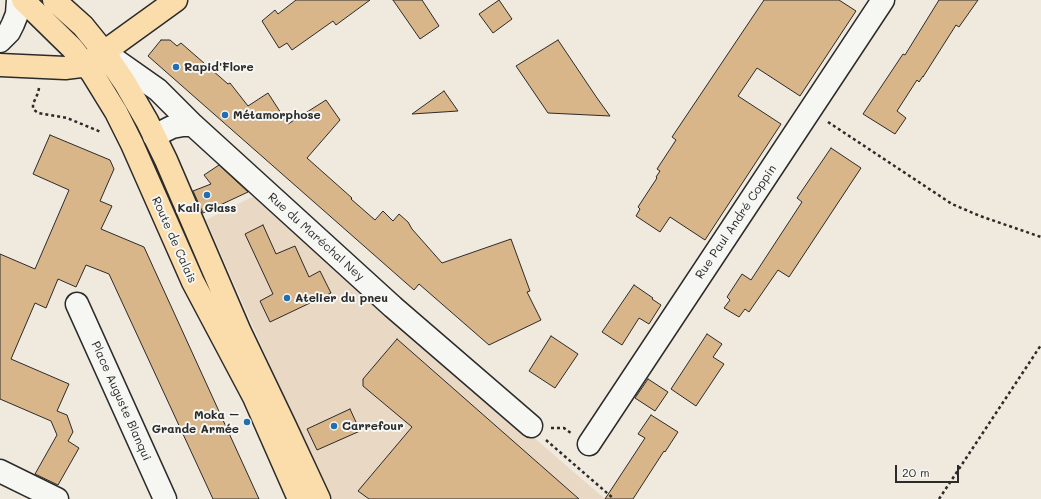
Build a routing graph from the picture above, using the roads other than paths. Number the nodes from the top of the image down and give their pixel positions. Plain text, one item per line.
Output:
1 (18, 0) edge
2 (23, 0) edge
3 (54, 0) edge
4 (176, 0) edge
5 (883, 0) edge
6 (0, 41) edge
7 (104, 52) junction
8 (84, 64) junction
9 (0, 65) edge
10 (193, 125) junction
11 (154, 136) junction
12 (76, 304) dead end
13 (531, 426) road end
14 (589, 444) road end
15 (0, 470) edge
16 (57, 499) edge
17 (165, 499) edge
18 (299, 499) edge
19 (319, 499) edge

1 - 6 street
2 - 8 main road, Route de Calais
3 - 7 main road, Route de Calais
4 - 7 main road
5 - 14 street, Rue Paul André Coppin
7 - 8 main road
7 - 10 street, Rue du Maréchal Ney
7 - 11 main road, Route de Calais
8 - 9 main road
8 - 18 main road, Route de Calais
10 - 11 street
10 - 13 street, Rue du Maréchal Ney
11 - 19 main road, Route de Calais
12 - 17 street, Place Auguste Blanqui
15 - 16 street

